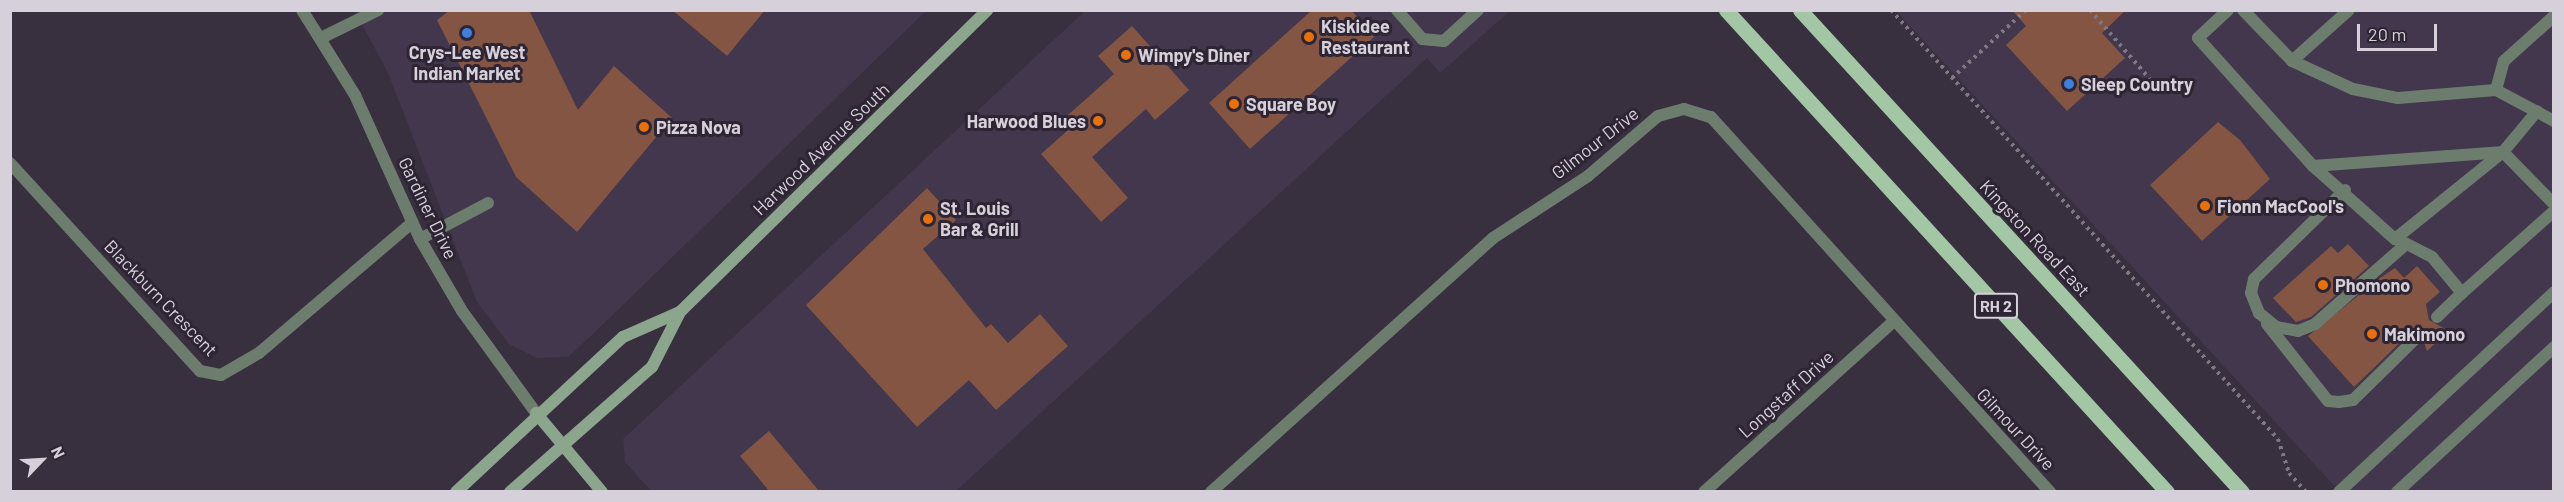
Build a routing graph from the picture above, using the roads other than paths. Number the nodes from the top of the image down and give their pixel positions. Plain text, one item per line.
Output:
1 (302, 10) edge
2 (378, 10) edge
3 (987, 10) edge
4 (1397, 10) edge
5 (1478, 10) edge
6 (1726, 10) edge
7 (1800, 10) edge
8 (2228, 10) edge
9 (2244, 10) edge
10 (2349, 10) edge
11 (2553, 16) edge
12 (321, 38) junction
13 (2292, 61) junction
14 (2496, 90) junction
15 (2537, 111) junction
16 (2553, 121) edge
17 (2503, 152) junction
18 (10, 163) edge
19 (2313, 166) junction
20 (2345, 190) junction
21 (488, 203) dead end
22 (2553, 204) edge
23 (2553, 211) edge
24 (412, 222) junction
25 (420, 239) junction
26 (2401, 241) junction
27 (2553, 292) edge
28 (2462, 293) junction
29 (680, 312) junction
30 (2259, 313) junction
31 (2437, 317) dead end
32 (1892, 323) junction
33 (2415, 339) dead end
34 (2553, 347) edge
35 (536, 413) junction
36 (564, 446) junction
37 (456, 492) edge
38 (510, 492) edge
39 (602, 492) edge
40 (1211, 492) edge
41 (1704, 492) edge
42 (2050, 492) edge
43 (2167, 492) edge
44 (2242, 492) edge
45 (2339, 492) edge
46 (2397, 492) edge

1 - 12 street, Gardiner Drive
2 - 12 street
3 - 29 main road, Harwood Avenue South
4 - 5 street
6 - 43 main road, RH 2
7 - 44 main road, Kingston Road East
8 - 19 street
9 - 13 street
10 - 13 street
11 - 14 street
12 - 24 street, Gardiner Drive
13 - 14 street
14 - 15 street
15 - 16 street
15 - 17 street
17 - 19 street
17 - 22 street
17 - 26 street
18 - 24 street, Blackburn Crescent
19 - 20 street
20 - 26 street
20 - 30 street
21 - 25 street
23 - 28 street
24 - 25 street, Gardiner Drive
25 - 35 street, Gardiner Drive
26 - 28 street
26 - 30 street
27 - 45 street
28 - 31 street
29 - 35 main road, Harwood Avenue South
29 - 36 main road, Harwood Avenue South
30 - 33 street
32 - 40 street, Gilmour Drive
32 - 41 street, Longstaff Drive
32 - 42 street, Gilmour Drive
34 - 46 street
35 - 36 main road
35 - 37 main road, Harwood Avenue South
36 - 38 main road, Harwood Avenue South
36 - 39 main road

